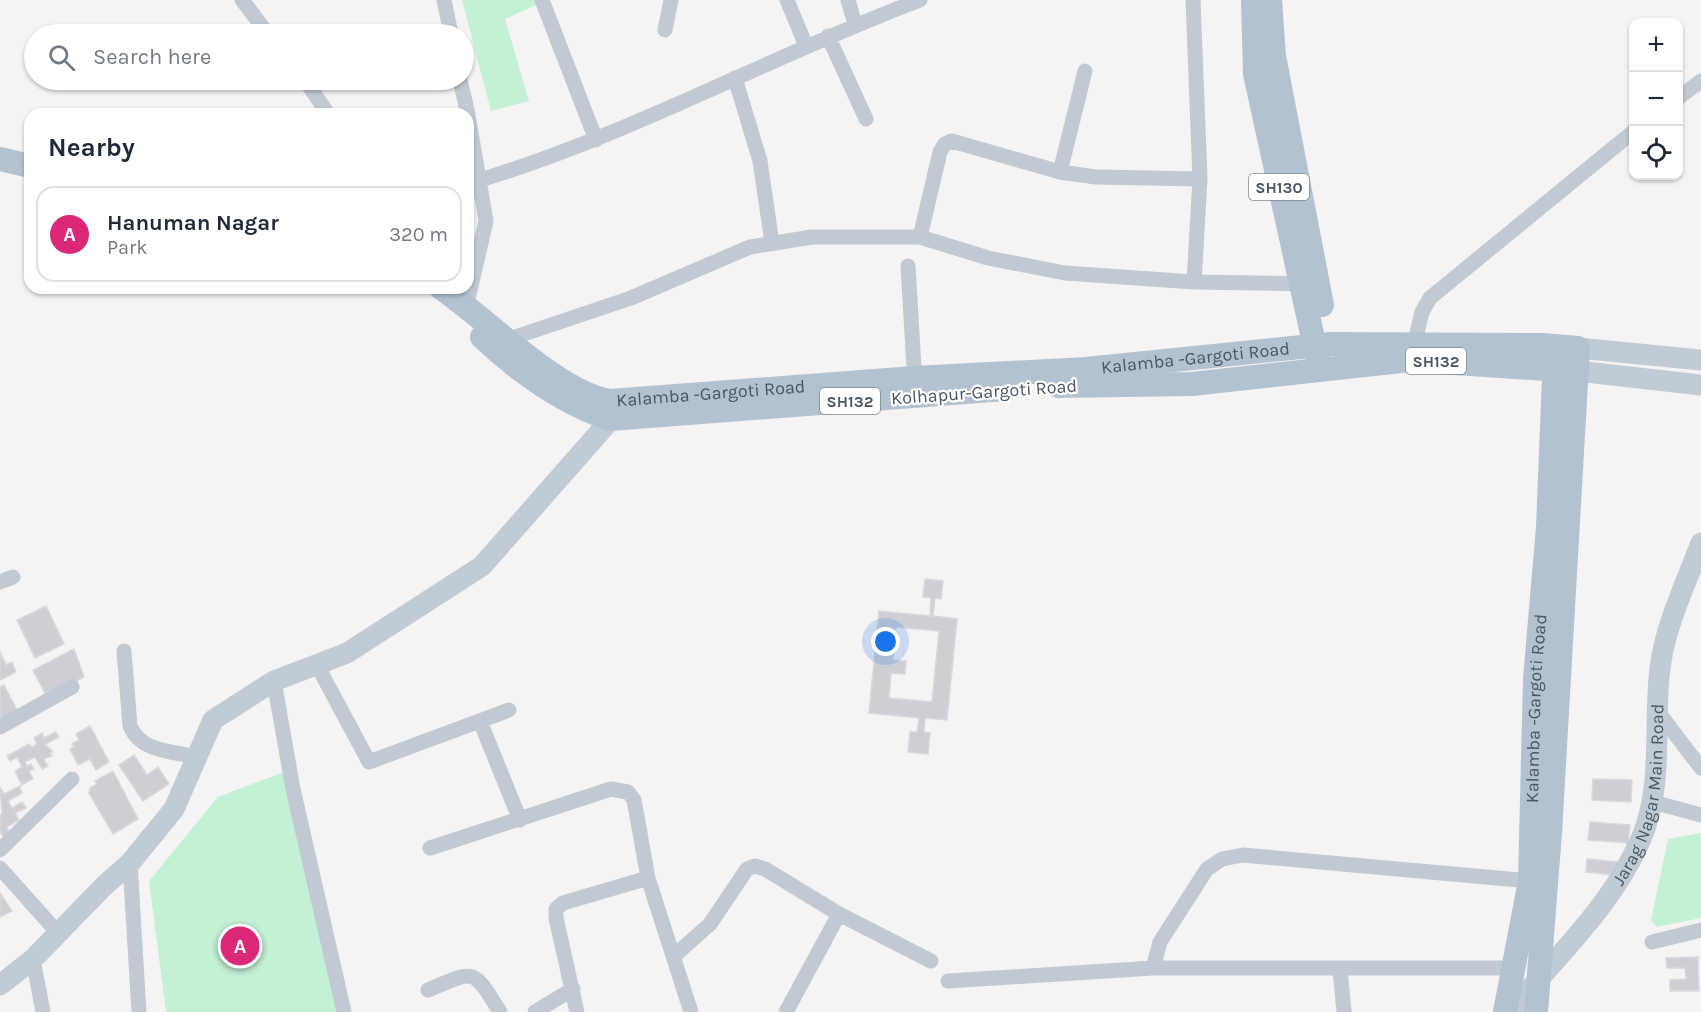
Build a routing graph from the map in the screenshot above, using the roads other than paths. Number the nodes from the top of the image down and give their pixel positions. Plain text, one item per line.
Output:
1 (242, 0) edge
2 (444, 0) edge
3 (542, 0) edge
4 (671, 0) edge
5 (787, 0) edge
6 (848, 0) edge
7 (920, 0) edge
8 (1193, 0) edge
9 (1253, 0) edge
10 (1270, 0) edge
11 (260, 24) edge
12 (449, 24) edge
13 (855, 24) junction
14 (665, 30) dead end
15 (828, 36) junction
16 (806, 46) junction
17 (1085, 71) dead end
18 (735, 78) junction
19 (1701, 81) edge
20 (311, 90) edge
21 (462, 90) edge
22 (1683, 94) edge
23 (324, 108) edge
24 (466, 108) edge
25 (866, 119) dead end
26 (1629, 136) edge
27 (596, 140) junction
28 (474, 148) edge
29 (0, 159) edge
30 (24, 165) edge
31 (1059, 172) junction
32 (0, 174) edge
33 (1200, 178) junction
34 (24, 180) edge
35 (480, 180) junction
36 (920, 237) junction
37 (772, 243) junction
38 (908, 266) dead end
39 (474, 277) edge
40 (1194, 282) junction
41 (1308, 284) junction
42 (433, 294) edge
43 (447, 294) edge
44 (470, 294) edge
45 (465, 312) junction
46 (506, 340) junction
47 (1323, 345) junction
48 (1412, 352) junction
49 (1566, 358) junction
50 (1701, 360) edge
51 (1329, 370) junction
52 (1701, 385) edge
53 (915, 387) junction
54 (629, 400) junction
55 (610, 419) junction
56 (1701, 543) edge
57 (124, 651) dead end
58 (317, 665) junction
59 (274, 681) junction
60 (72, 687) dead end
61 (1656, 709) junction
62 (509, 710) dead end
63 (480, 721) junction
64 (0, 727) edge
65 (1696, 751) edge
66 (197, 757) junction
67 (1701, 768) edge
68 (72, 779) dead end
69 (1653, 802) junction
70 (1701, 815) edge
71 (520, 820) junction
72 (430, 848) dead end
73 (0, 850) edge
74 (130, 863) junction
75 (0, 868) edge
76 (648, 878) junction
77 (1530, 880) junction
78 (839, 914) junction
79 (1701, 930) edge
80 (58, 933) junction
81 (1652, 942) dead end
82 (674, 956) junction
83 (33, 959) junction
84 (931, 961) dead end
85 (1153, 968) junction
86 (1513, 968) junction
87 (1340, 969) junction
88 (1539, 977) junction
89 (948, 981) dead end
90 (0, 985) edge
91 (573, 989) junction
92 (428, 990) dead end
93 (43, 1012) edge
94 (139, 1012) edge
95 (344, 1012) edge
96 (500, 1012) edge
97 (535, 1012) edge
98 (577, 1012) edge
99 (691, 1012) edge
100 (786, 1012) edge
101 (1344, 1012) edge
102 (1505, 1012) edge
103 (1510, 1012) edge
104 (1536, 1012) edge

1 - 11 street
2 - 12 street
3 - 27 street
4 - 14 street
5 - 16 street
6 - 13 street
7 - 13 street
8 - 33 street
9 - 41 main road, SH130
10 - 41 main road, SH130
13 - 15 street
15 - 16 street
15 - 25 street
16 - 18 street
17 - 31 street
18 - 27 street
18 - 37 street
19 - 22 street
20 - 23 street
21 - 24 street
26 - 48 street
27 - 35 street
28 - 35 street
29 - 30 main road
31 - 33 street
31 - 36 street
32 - 34 main road
33 - 40 street
35 - 39 street
36 - 37 street
36 - 40 street
37 - 46 street
38 - 53 street
40 - 41 street
41 - 47 main road, SH130
42 - 45 main road, Kolhapur-Gargoti Road / SH132
43 - 45 main road, Kalamba -Gargoti Road
44 - 45 street
45 - 46 main road, Kalamba -Gargoti Road
45 - 55 main road, Kolhapur-Gargoti Road / SH132
46 - 54 main road, Kalamba -Gargoti Road
47 - 48 main road, Kalamba -Gargoti Road
47 - 51 main road, SH130
47 - 53 main road, Kalamba -Gargoti Road
48 - 49 main road, Kalamba -Gargoti Road
48 - 51 main road, Kolhapur-Gargoti Road / SH132
49 - 50 street, Kalamba -Gargoti Road
49 - 52 street, Kalamba -Gargoti Road
49 - 77 main road, Kalamba -Gargoti Road
49 - 88 main road
51 - 53 main road, Kolhapur-Gargoti Road / SH132
53 - 54 main road, Kalamba -Gargoti Road
53 - 55 main road, Kolhapur-Gargoti Road / SH132
54 - 55 street
55 - 58 street
56 - 61 street, Jarag Nagar Main Road
57 - 66 street
58 - 59 street
58 - 63 street
59 - 66 street
59 - 95 street
60 - 64 street
61 - 65 street
61 - 69 street, Jarag Nagar Main Road
62 - 63 street
63 - 71 street
65 - 67 street
66 - 74 street
68 - 73 street
69 - 70 street
69 - 88 street, Jarag Nagar Main Road
71 - 72 street
71 - 76 street
74 - 80 street
74 - 94 street
75 - 80 street
76 - 82 street
76 - 91 street
77 - 85 street
77 - 86 main road, Kalamba -Gargoti Road
78 - 82 street
78 - 84 street
78 - 100 street
79 - 81 street
80 - 83 street
82 - 99 street
83 - 90 street
83 - 93 street
85 - 87 street
85 - 89 street
86 - 87 street
86 - 102 main road, Kalamba -Gargoti Road
87 - 101 street
88 - 103 street, Jarag Nagar Main Road
88 - 104 main road
91 - 97 street
91 - 98 street
92 - 96 street

